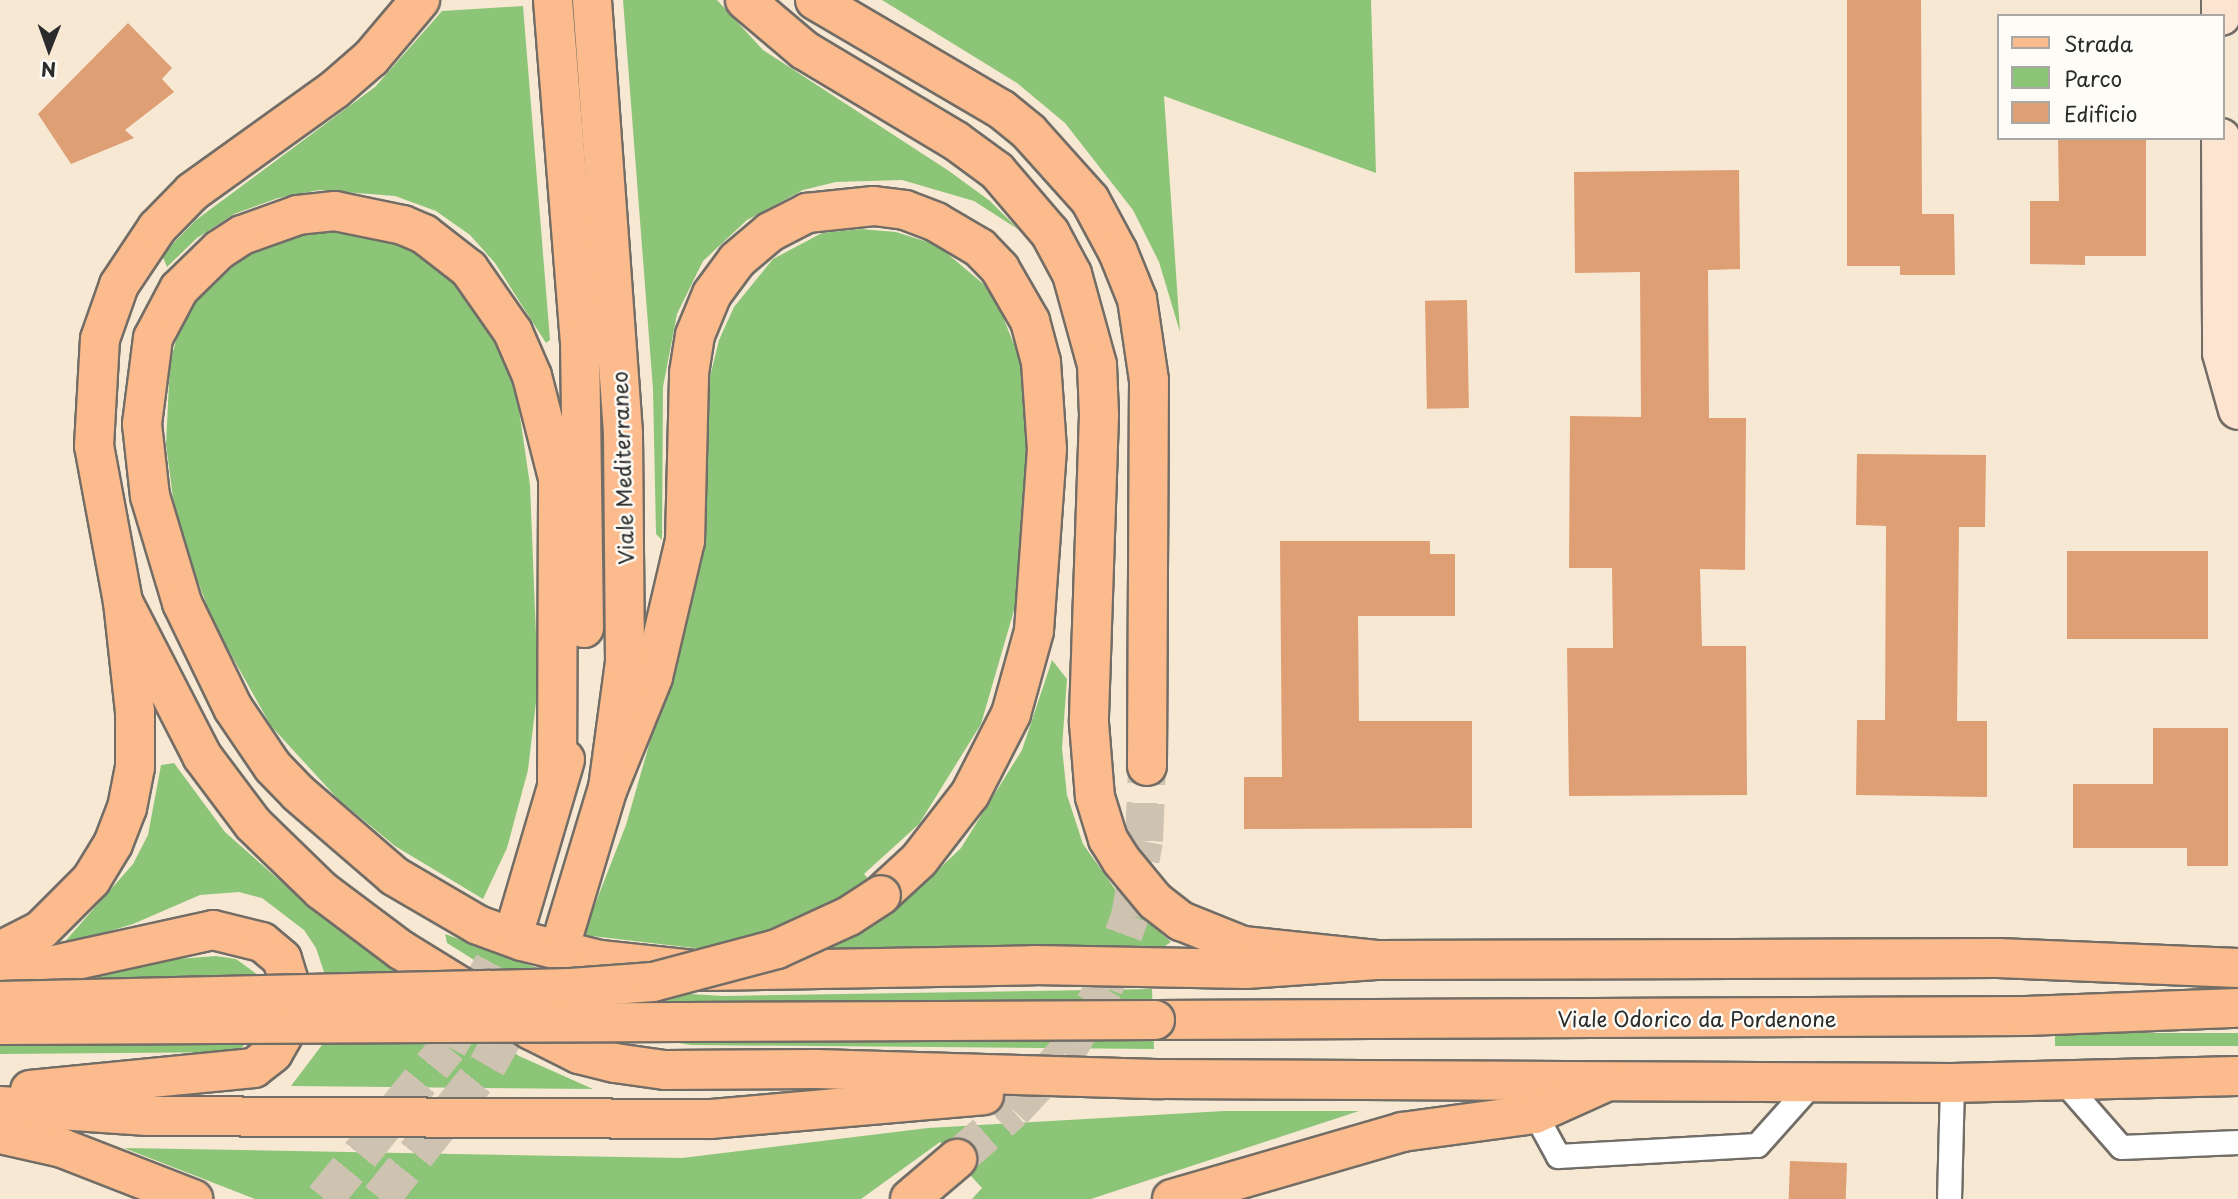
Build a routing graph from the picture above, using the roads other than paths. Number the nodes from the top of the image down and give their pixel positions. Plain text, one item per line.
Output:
1 (592, 0) edge
2 (745, 0) edge
3 (815, 0) edge
4 (553, 2) edge
5 (416, 6) edge
6 (2221, 140) edge
7 (2234, 391) edge
8 (123, 602) junction
9 (1147, 766) tunnel mouth
10 (557, 784) junction
11 (608, 788) junction
12 (519, 916) tunnel mouth
13 (565, 930) tunnel mouth
14 (0, 951) edge
15 (1376, 960) junction
16 (2238, 968) edge
17 (0, 969) edge
18 (705, 971) junction
19 (0, 1001) edge
20 (2238, 1009) edge
21 (0, 1025) edge
22 (2238, 1076) edge
23 (1161, 1079) junction
24 (1814, 1080) junction
25 (1606, 1082) junction
26 (2064, 1082) junction
27 (1951, 1083) junction
28 (0, 1093) edge
29 (0, 1106) edge
30 (1535, 1114) junction
31 (0, 1134) edge
32 (2238, 1142) edge
33 (957, 1159) tunnel mouth
34 (193, 1199) edge
35 (910, 1199) edge
36 (1172, 1199) edge
37 (1949, 1199) edge

1 - 11 main road, Viale Mediterraneo
2 - 15 main road
3 - 9 main road
4 - 10 main road, Viale Mediterraneo
5 - 8 main road
6 - 7 main road
8 - 14 main road
8 - 23 main road
10 - 12 main road, Viale Mediterraneo
10 - 18 main road
11 - 13 main road, Viale Mediterraneo
11 - 18 main road, bridge
15 - 16 main road
15 - 18 main road
17 - 28 main road
18 - 19 main road, bridge
20 - 21 main road, Viale Odorico da Pordenone, bridge
22 - 26 main road
23 - 25 main road
23 - 29 main road
24 - 25 main road
24 - 27 main road
24 - 30 lane
25 - 30 main road
26 - 27 main road
26 - 32 lane
27 - 37 lane
30 - 36 main road
31 - 34 main road
33 - 35 main road

